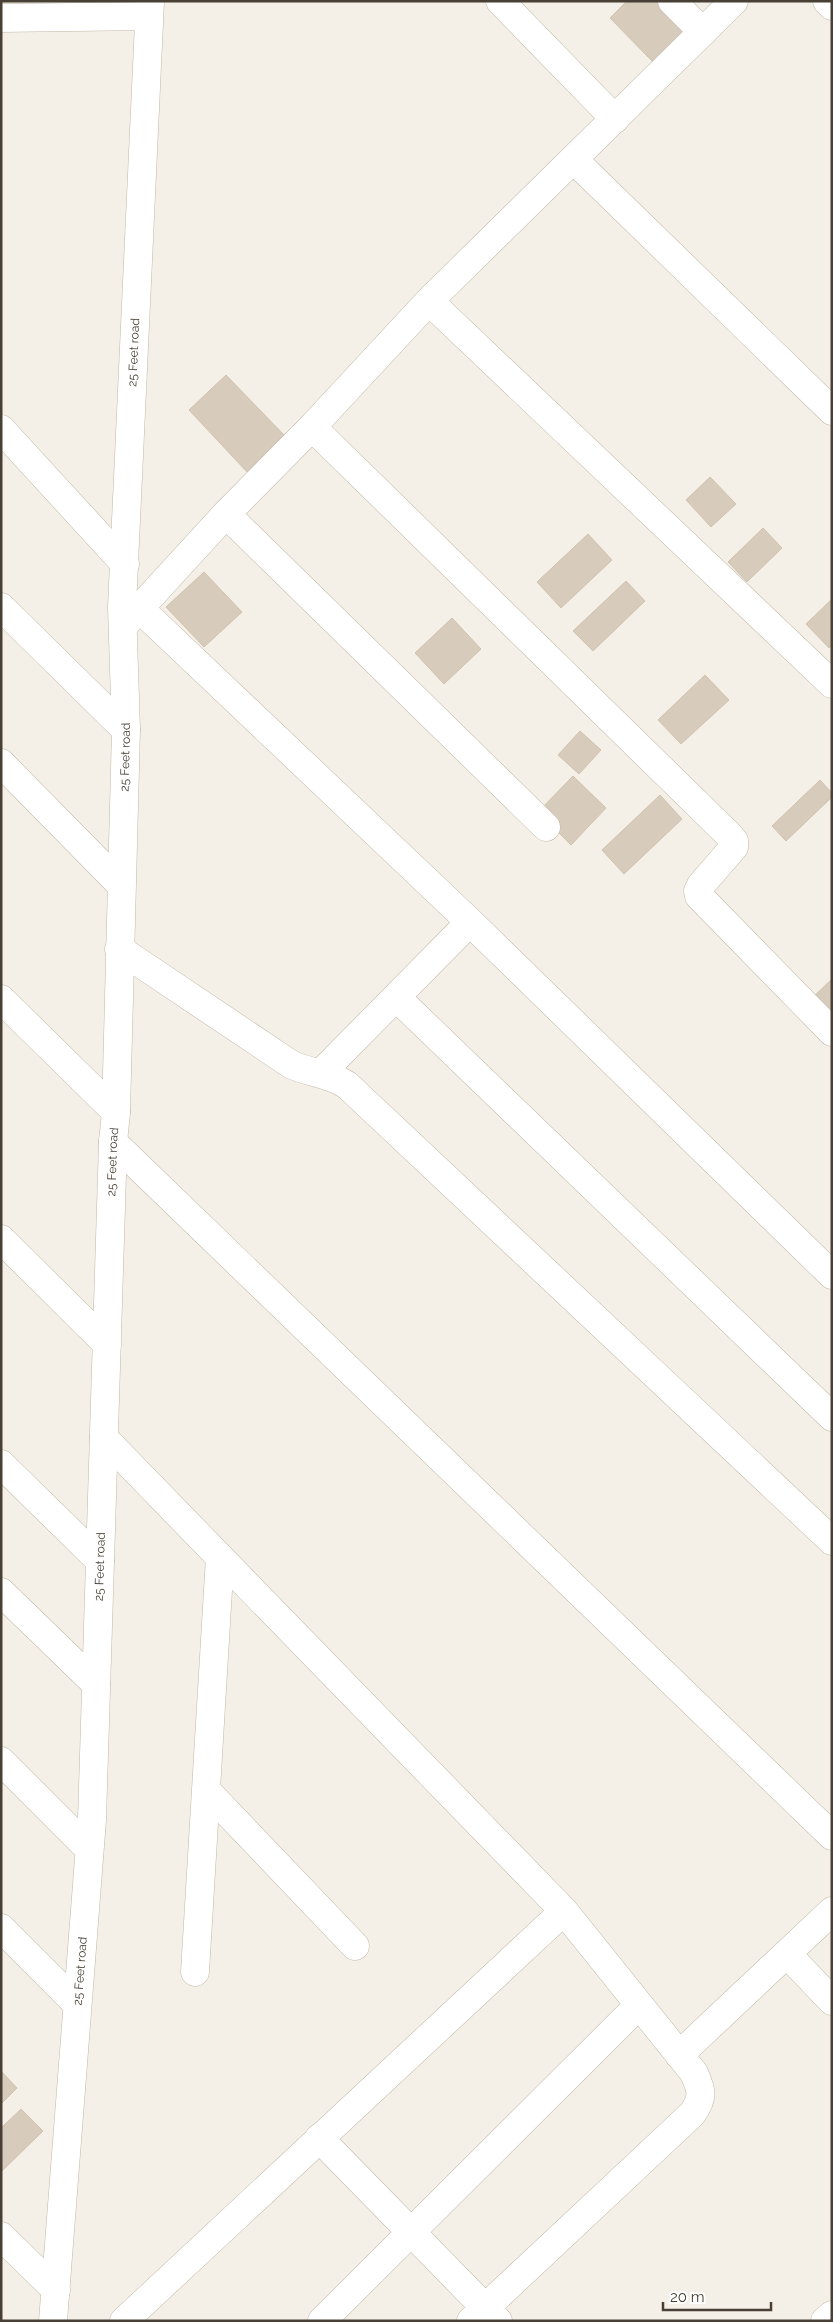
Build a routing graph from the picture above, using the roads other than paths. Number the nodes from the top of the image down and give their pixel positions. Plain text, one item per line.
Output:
1 (500, 1) edge
2 (672, 1) edge
3 (734, 1) edge
4 (826, 1) edge
5 (832, 6) edge
6 (149, 9) edge
7 (1, 18) edge
8 (703, 32) junction
9 (615, 120) junction
10 (574, 160) junction
11 (429, 301) junction
12 (832, 411) edge
13 (312, 427) junction
14 (1, 429) edge
15 (226, 514) junction
16 (125, 564) junction
17 (1, 608) edge
18 (131, 618) junction
19 (830, 680) edge
20 (126, 730) junction
21 (1, 763) edge
22 (546, 827) dead end
23 (121, 885) junction
24 (470, 922) junction
25 (119, 949) junction
26 (396, 997) junction
27 (1, 999) edge
28 (832, 1032) edge
29 (321, 1073) junction
30 (116, 1112) junction
31 (113, 1142) junction
32 (1, 1238) edge
33 (832, 1275) edge
34 (107, 1344) junction
35 (832, 1417) edge
36 (104, 1438) junction
37 (1, 1464) edge
38 (832, 1541) edge
39 (220, 1557) junction
40 (100, 1561) junction
41 (1, 1592) edge
42 (96, 1684) junction
43 (1, 1761) edge
44 (206, 1790) junction
45 (832, 1836) edge
46 (89, 1849) junction
47 (564, 1911) junction
48 (832, 1911) edge
49 (1, 1928) edge
50 (355, 1946) dead end
51 (787, 1954) junction
52 (195, 1972) dead end
53 (832, 2001) edge
54 (77, 2004) junction
55 (639, 2005) junction
56 (679, 2055) junction
57 (320, 2138) junction
58 (411, 2231) junction
59 (6, 2251) edge
60 (56, 2290) junction
61 (832, 2315) edge
62 (485, 2316) edge
63 (53, 2321) edge
64 (124, 2321) edge
65 (322, 2321) edge
66 (825, 2321) edge

1 - 9 street
2 - 8 street
3 - 8 street
4 - 5 street
6 - 7 street
6 - 16 street, 25 Feet road
8 - 9 street
9 - 10 street
10 - 11 street
10 - 12 street
11 - 13 street
11 - 19 street
13 - 15 street
13 - 28 street
14 - 16 street
15 - 18 street
15 - 22 street
16 - 18 street, 25 Feet road
17 - 20 street
18 - 20 street, 25 Feet road
18 - 24 street
20 - 23 street, 25 Feet road
21 - 23 street
23 - 25 street, 25 Feet road
24 - 26 street
24 - 33 street
25 - 29 street
25 - 30 street, 25 Feet road
26 - 29 street
26 - 35 street
27 - 30 street
29 - 38 street
30 - 31 street, 25 Feet road
31 - 34 street, 25 Feet road
31 - 45 street
32 - 34 street
34 - 36 street, 25 Feet road
36 - 39 street
36 - 40 street, 25 Feet road
37 - 40 street
39 - 44 street
39 - 47 street
40 - 42 street, 25 Feet road
41 - 42 street
42 - 46 street, 25 Feet road
43 - 46 street
44 - 50 street
44 - 52 street
46 - 54 street, 25 Feet road
47 - 55 street
47 - 57 street
48 - 51 street
49 - 54 street
51 - 53 street
51 - 56 street
54 - 60 street, 25 Feet road
55 - 56 street
55 - 58 street
56 - 62 street
57 - 58 street
57 - 64 street
58 - 62 street
58 - 65 street
59 - 60 street
60 - 63 street, 25 Feet road
61 - 66 street

